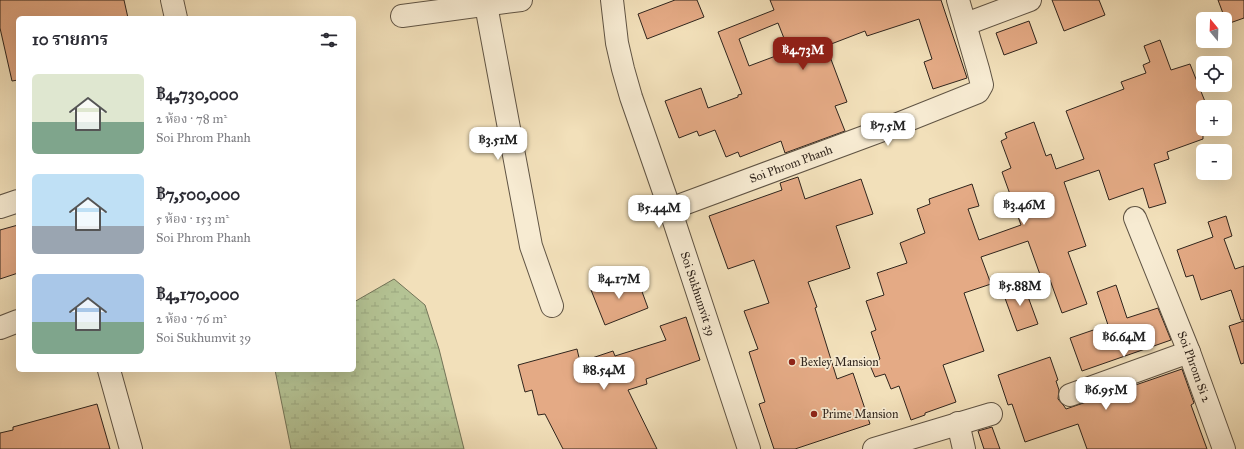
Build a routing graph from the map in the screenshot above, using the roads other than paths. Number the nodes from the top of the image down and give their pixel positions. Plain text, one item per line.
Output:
1 (172, 0) edge
2 (521, 0) edge
3 (612, 0) edge
4 (958, 0) edge
5 (1030, 0) edge
6 (486, 5) junction
7 (176, 16) edge
8 (402, 16) dead end
9 (966, 24) junction
10 (16, 202) edge
11 (0, 207) edge
12 (670, 209) junction
13 (1135, 218) dead end
14 (552, 306) dead end
15 (16, 322) edge
16 (0, 328) edge
17 (1189, 352) junction
18 (110, 372) edge
19 (1070, 395) dead end
20 (991, 414) dead end
21 (958, 423) junction
22 (131, 449) edge
23 (749, 449) edge
24 (874, 449) edge
25 (964, 449) edge
26 (1224, 449) edge

1 - 7 street
2 - 6 street
3 - 12 street, Soi Sukhumvit 39
4 - 9 street, Soi Phrom Phanh
5 - 9 street
6 - 8 street
6 - 14 street
9 - 12 street, Soi Phrom Phanh
10 - 11 street
12 - 23 street, Soi Sukhumvit 39
13 - 17 street, Soi Phrom Si 2
15 - 16 street
17 - 19 street
17 - 26 street, Soi Phrom Si 2
18 - 22 street
20 - 21 street
21 - 24 street
21 - 25 street

